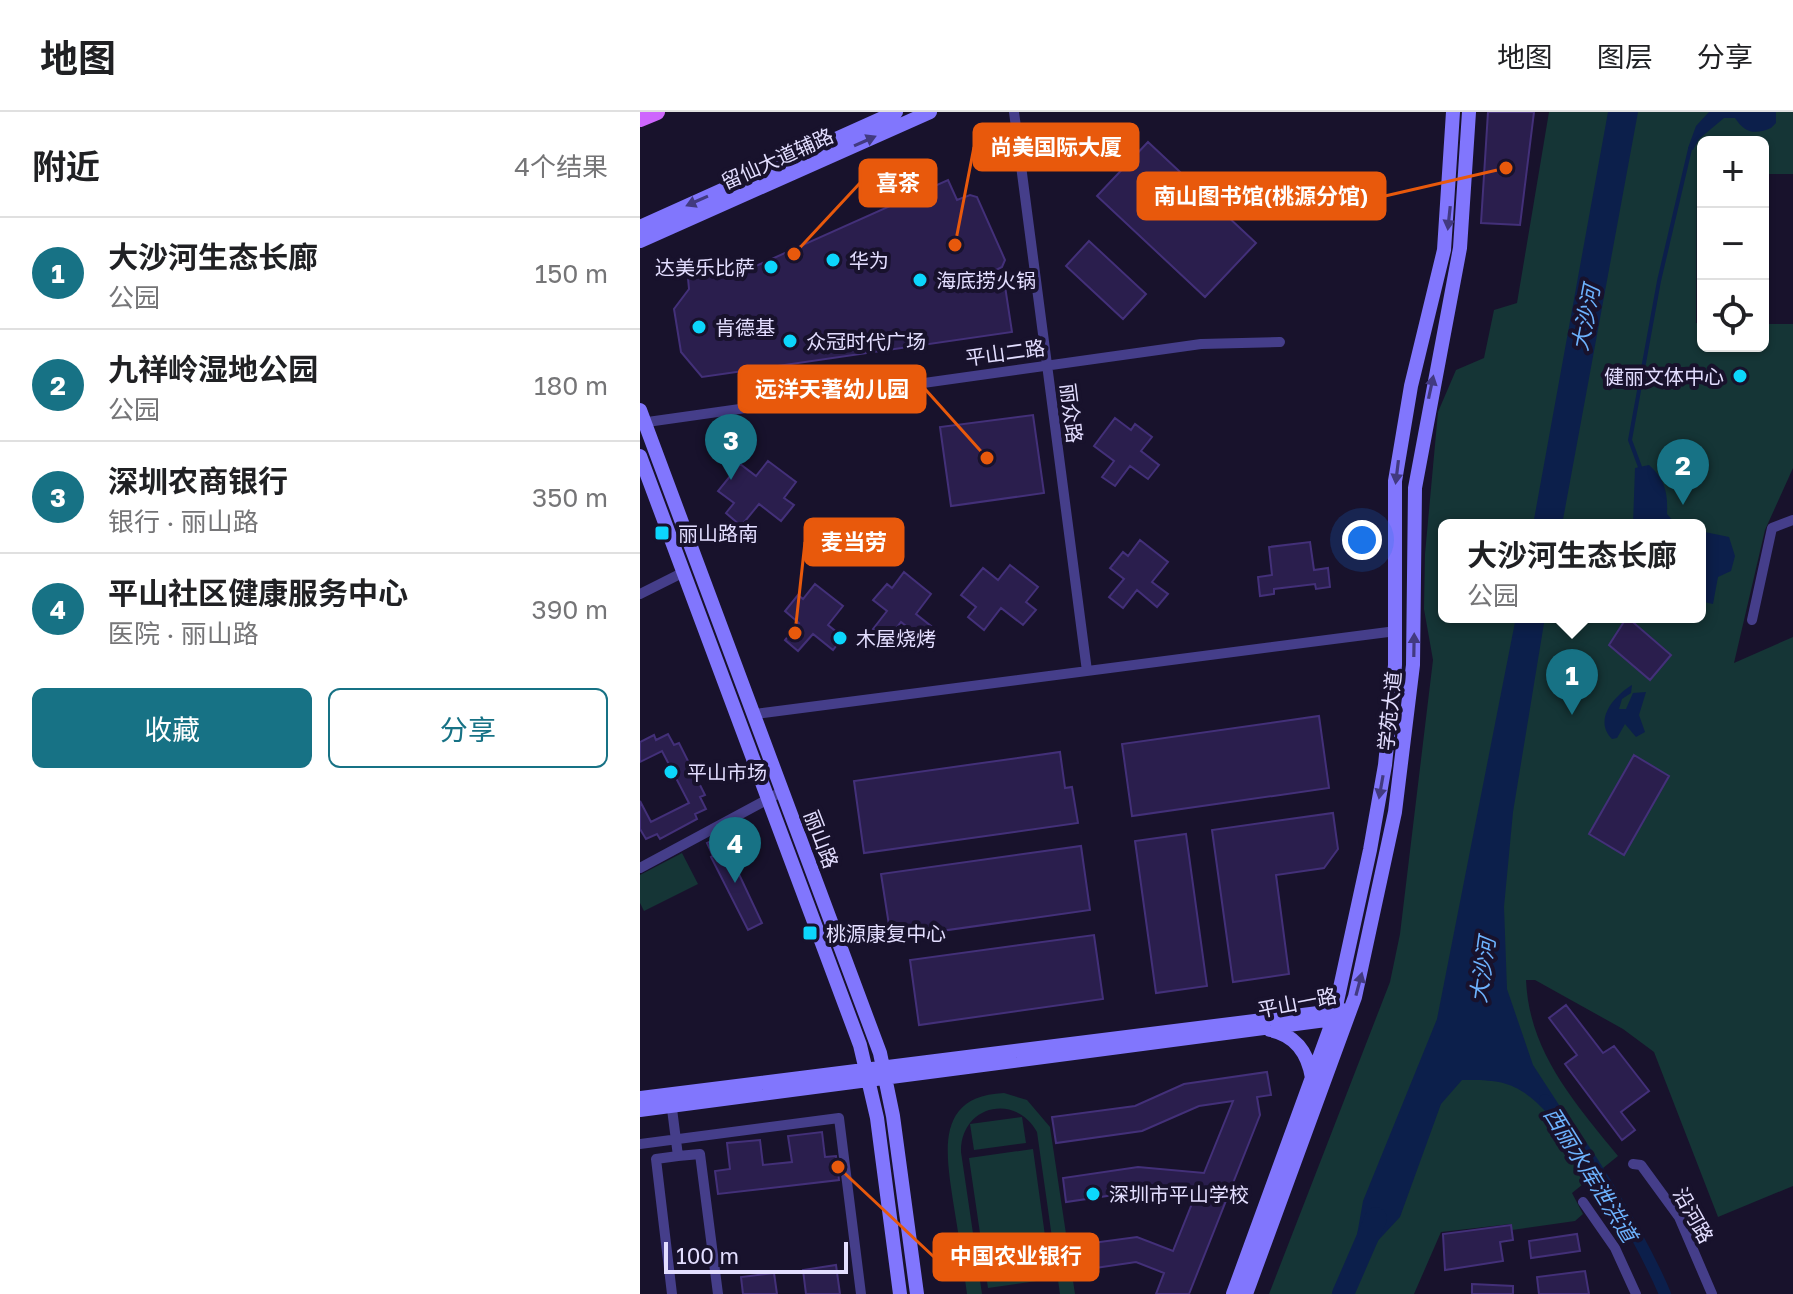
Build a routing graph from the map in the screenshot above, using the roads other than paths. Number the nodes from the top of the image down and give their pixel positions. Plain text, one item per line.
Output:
1 (657, 112) edge
2 (896, 112) edge
3 (930, 112) edge
4 (1014, 112) edge
5 (1453, 112) edge
6 (1469, 112) edge
7 (640, 119) edge
8 (640, 227) edge
9 (640, 241) edge
10 (1280, 342) dead end
11 (1047, 365) junction
12 (641, 418) edge
13 (640, 456) edge
14 (1793, 520) edge
15 (684, 572) junction
16 (640, 594) edge
17 (1752, 620) dead end
18 (1396, 631) junction
19 (1087, 671) junction
20 (755, 714) junction
21 (783, 791) junction
22 (769, 799) junction
23 (640, 868) edge
24 (1340, 1014) junction
25 (1261, 1029) junction
26 (885, 1072) junction
27 (868, 1075) junction
28 (1312, 1078) junction
29 (640, 1098) edge
30 (671, 1100) junction
31 (640, 1110) edge
32 (676, 1139) junction
33 (640, 1144) edge
34 (678, 1156) junction
35 (1633, 1164) dead end
36 (1583, 1202) dead end
37 (672, 1294) edge
38 (718, 1294) edge
39 (861, 1294) edge
40 (900, 1294) edge
41 (917, 1294) edge
42 (1233, 1294) edge
43 (1246, 1294) edge
44 (1636, 1294) edge
45 (1712, 1294) edge

1 - 7 main road
2 -> 8 street, 留仙大道辅路
9 -> 3 street, 留仙大道辅路
4 - 11 street, 丽众路
5 -> 18 street, 学苑大道
24 -> 6 street, 学苑大道
10 - 11 street, 平山二路
11 - 12 street, 平山二路
11 - 19 street, 丽众路
12 - 20 street, 丽山路
13 - 15 street, 丽山路
14 - 17 street
15 - 16 street
15 - 22 street, 丽山路
18 - 19 street
18 -> 24 street, 学苑大道
19 - 20 street
20 - 21 street, 丽山路
21 - 22 street
21 - 26 street, 丽山路
22 - 23 street
22 - 27 street, 丽山路
24 - 25 street, 平山一路
24 - 26 street, 平山一路
24 - 28 street, 学苑大道
24 - 43 street, 学苑大道
25 - 26 street, 平山一路
25 - 28 street
26 - 27 street, 平山一路
26 - 41 street, 丽山路
27 - 30 street, 平山一路
27 - 40 street, 丽山路
28 - 42 street, 学苑大道
29 - 30 street, 平山一路
30 - 31 street, 平山一路
30 - 32 street
32 - 33 street
32 - 34 street
32 - 39 street
34 - 37 street
34 - 38 street
35 - 45 street, 沿河路
36 - 44 street

